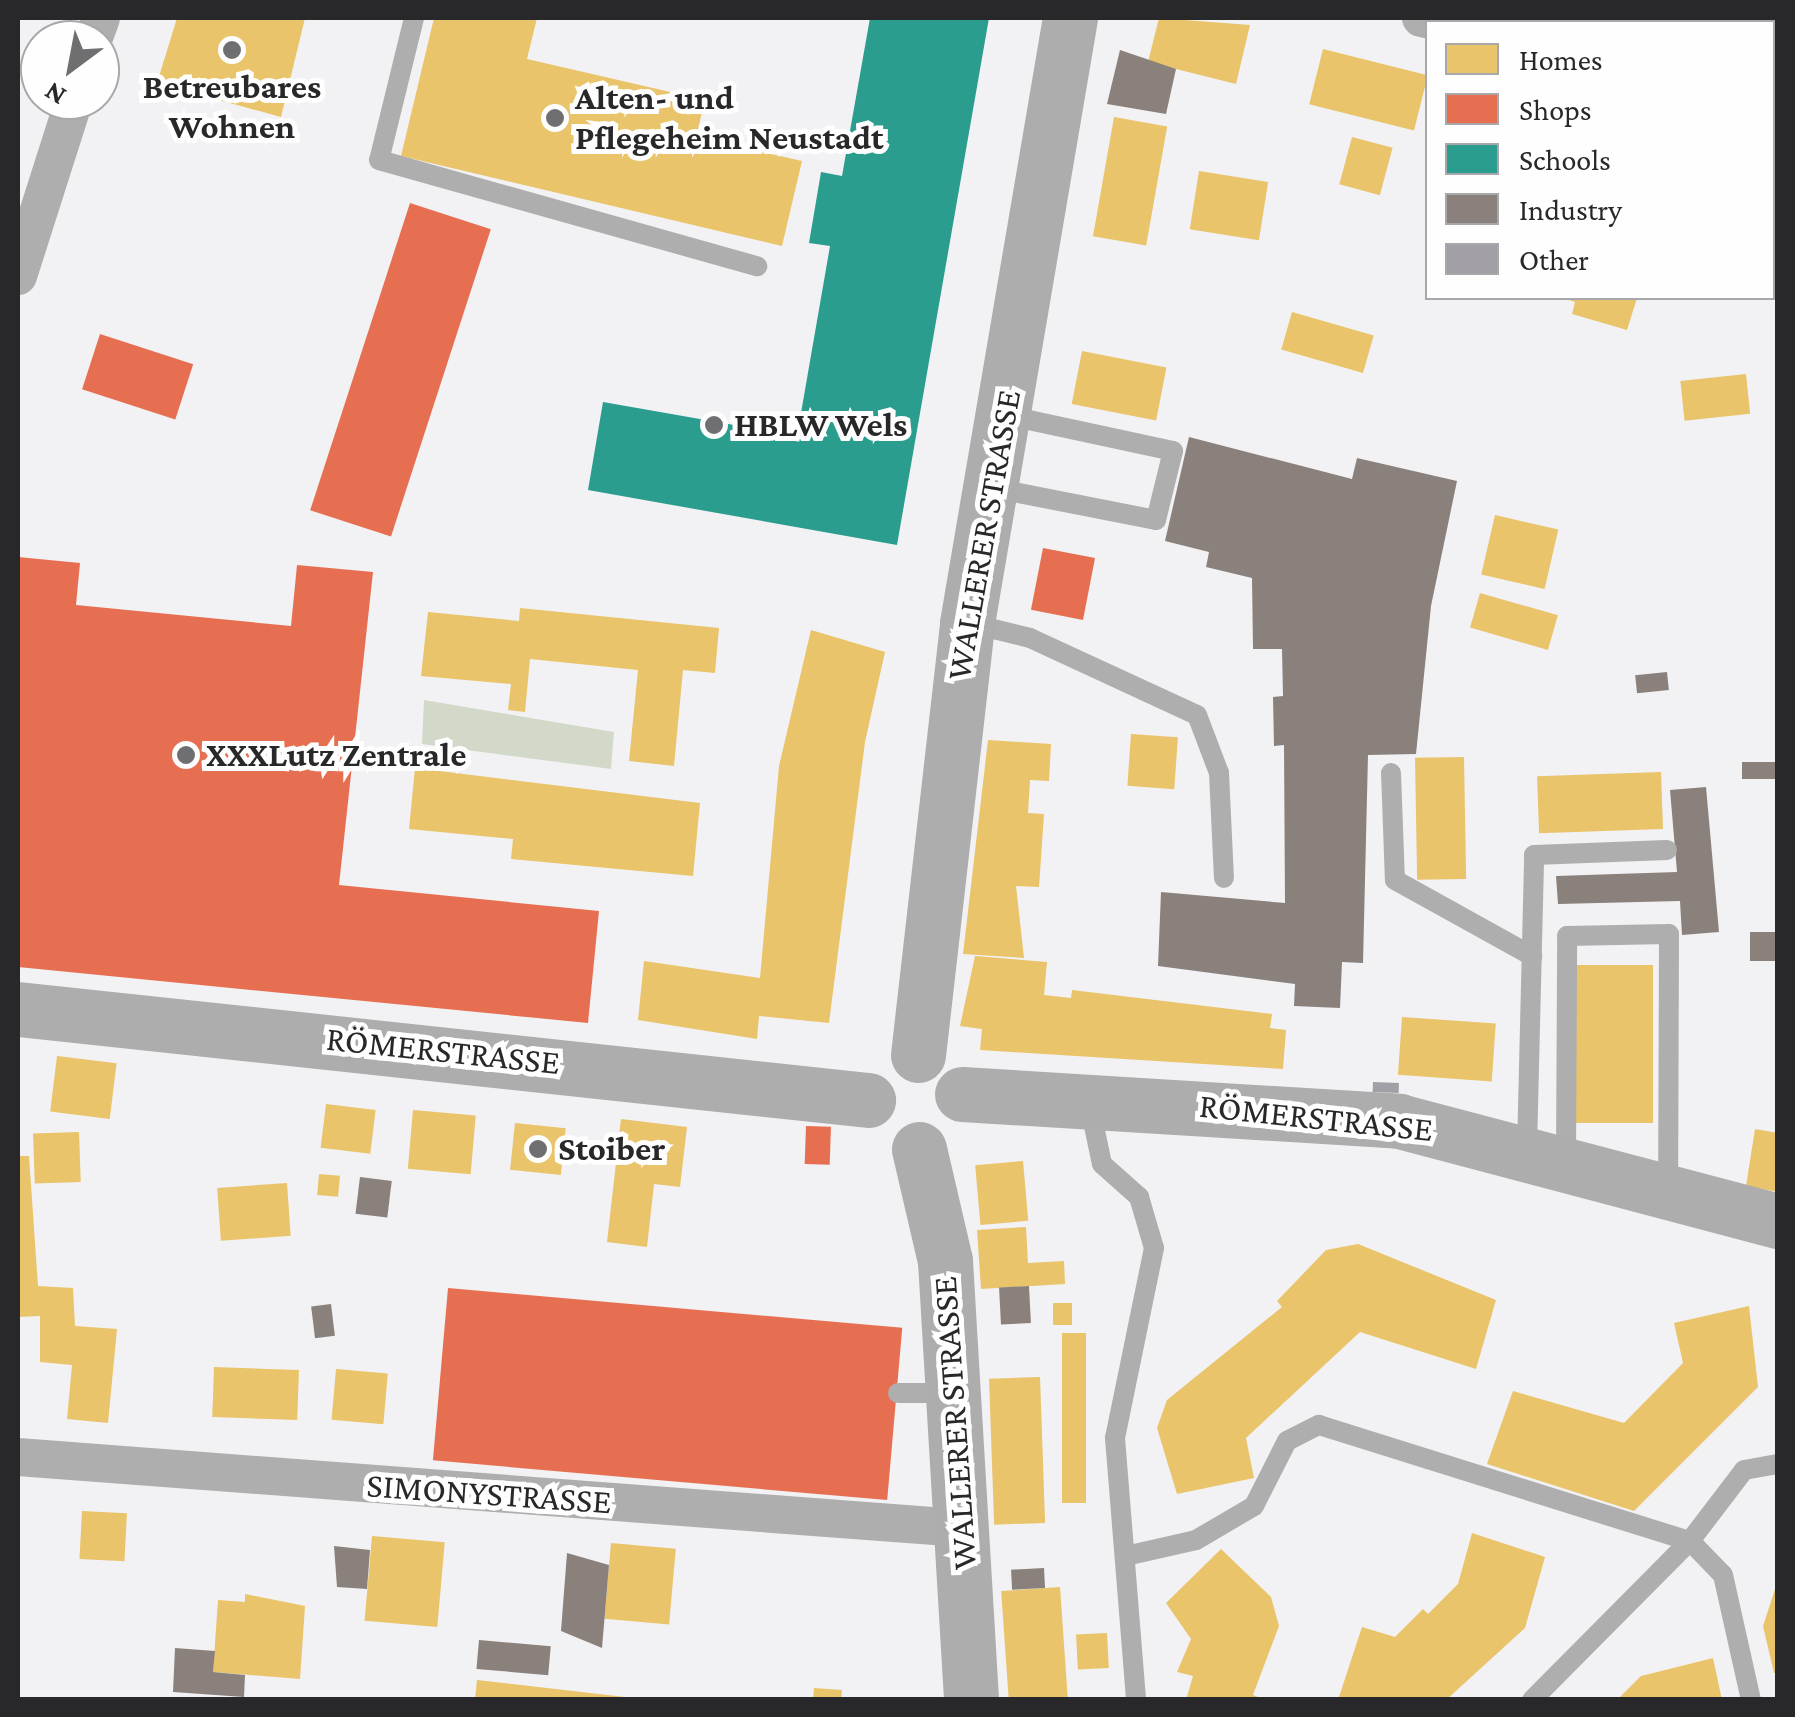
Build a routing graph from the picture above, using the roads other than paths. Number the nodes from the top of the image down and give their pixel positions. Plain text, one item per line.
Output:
1 (414, 18) edge
2 (1070, 18) edge
3 (68, 120) edge
4 (757, 266) dead end
5 (18, 276) edge
6 (1005, 415) junction
7 (991, 488) junction
8 (968, 623) junction
9 (1391, 773) dead end
10 (1666, 850) dead end
11 (1224, 878) dead end
12 (1532, 956) junction
13 (18, 1008) edge
14 (918, 1056) junction
15 (962, 1094) junction
16 (868, 1100) junction
17 (1088, 1100) junction
18 (919, 1149) junction
19 (1546, 1155) junction
20 (1668, 1190) junction
21 (1778, 1220) edge
22 (898, 1393) dead end
23 (953, 1393) junction
24 (18, 1457) edge
25 (1778, 1464) edge
26 (962, 1528) junction
27 (1690, 1541) junction
28 (1130, 1555) junction
29 (971, 1700) edge
30 (1136, 1700) edge
31 (1532, 1700) edge
32 (1752, 1700) edge

1 - 4 lane
2 - 6 main road, WALLERER STRASSE
3 - 5 street
6 - 7 main road, WALLERER STRASSE
6 - 7 lane
7 - 8 main road, WALLERER STRASSE
8 - 11 lane
8 - 14 main road, WALLERER STRASSE
9 - 12 lane
10 - 12 lane
12 - 19 lane
13 - 16 main road, RÖMERSTRASSE
14 - 15 main road
14 - 16 main road
15 - 17 main road, RÖMERSTRASSE
15 - 18 main road
16 - 18 main road
17 - 19 main road, RÖMERSTRASSE
17 - 28 lane
18 - 23 main road, WALLERER STRASSE
19 - 20 main road, RÖMERSTRASSE
19 - 20 lane
20 - 21 main road, RÖMERSTRASSE
22 - 23 lane
23 - 26 main road, WALLERER STRASSE
24 - 26 street, SIMONYSTRASSE
25 - 27 lane
26 - 29 main road, WALLERER STRASSE
27 - 28 lane
27 - 31 lane
27 - 32 lane
28 - 30 lane

